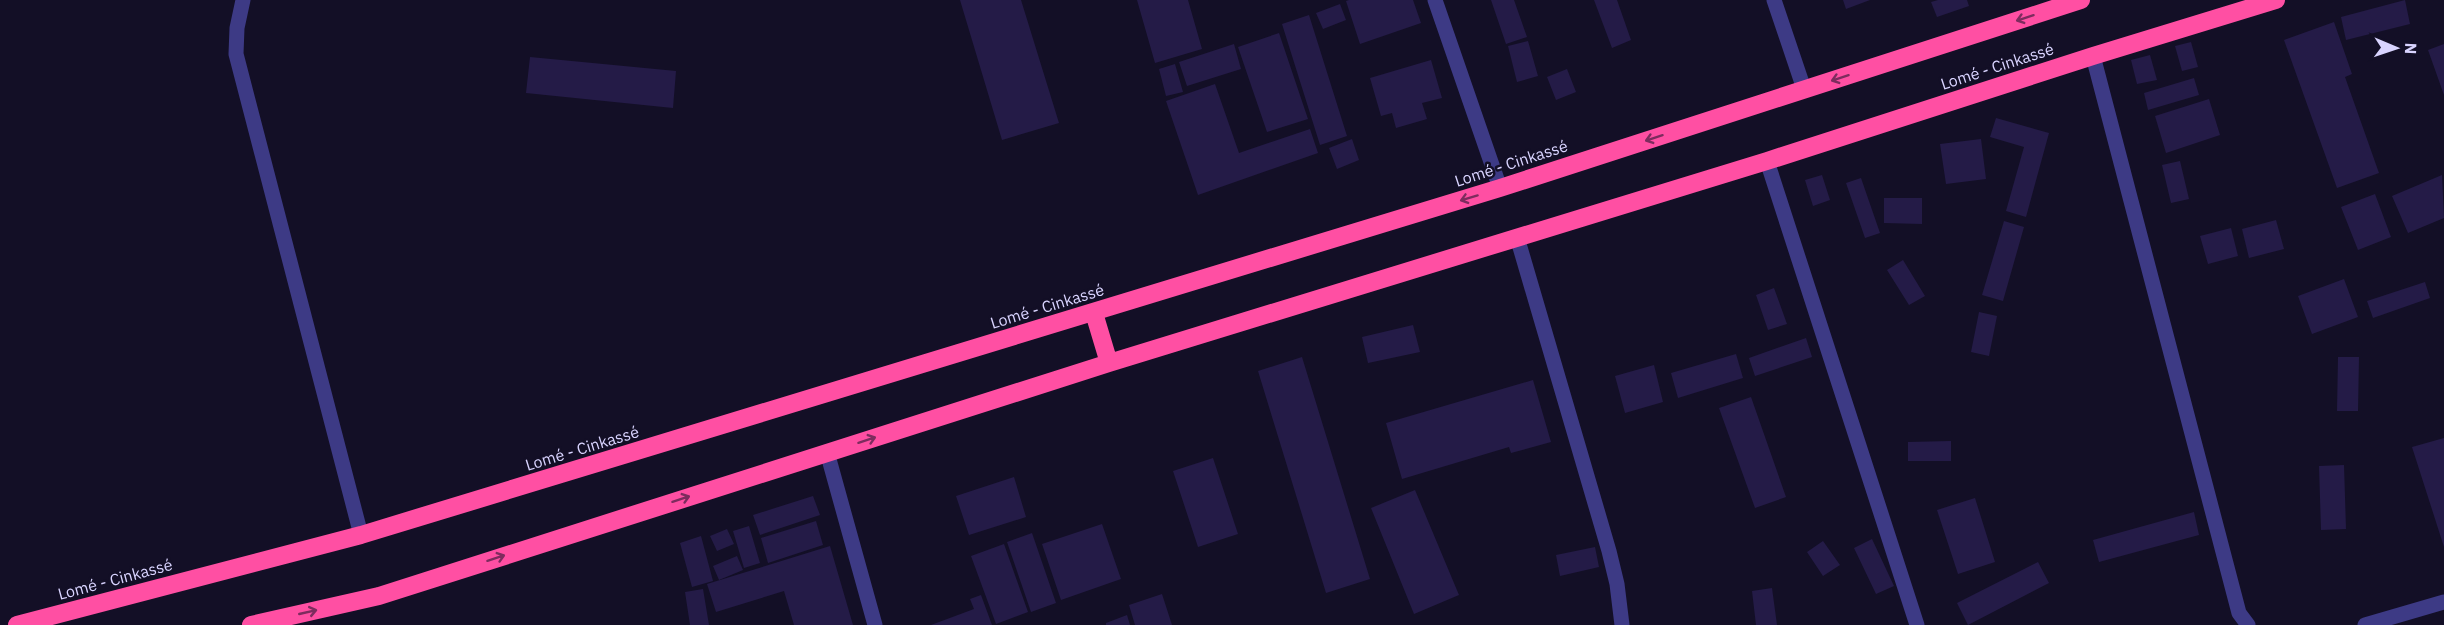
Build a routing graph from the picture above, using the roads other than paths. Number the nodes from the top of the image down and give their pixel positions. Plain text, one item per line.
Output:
1 (243, 0) edge
2 (1435, 0) edge
3 (1774, 0) edge
4 (2276, 0) edge
5 (2078, 1) edge
6 (2092, 56) junction
7 (1804, 89) junction
8 (1767, 161) junction
9 (1500, 188) junction
10 (1517, 237) junction
11 (1094, 313) junction
12 (1109, 363) junction
13 (827, 452) junction
14 (362, 535) junction
15 (2444, 602) edge
16 (17, 625) edge
17 (251, 625) edge
18 (875, 625) edge
19 (1622, 625) edge
20 (1917, 625) edge
21 (2248, 625) edge
22 (2365, 625) edge

1 - 14 street
2 - 9 street
3 - 7 street
4 - 6 highway, Lomé - Cinkassé
5 -> 7 highway, Lomé - Cinkassé
6 - 8 highway, Lomé - Cinkassé
6 - 21 street
7 -> 9 highway, Lomé - Cinkassé
8 - 10 highway, Lomé - Cinkassé
8 - 20 street
9 -> 11 highway, Lomé - Cinkassé
10 - 12 highway, Lomé - Cinkassé
10 - 19 street
11 - 12 highway
11 - 14 highway, Lomé - Cinkassé
13 -> 12 highway, Lomé - Cinkassé
17 -> 13 highway, Lomé - Cinkassé
13 - 18 street
14 - 16 highway, Lomé - Cinkassé
15 - 22 street

